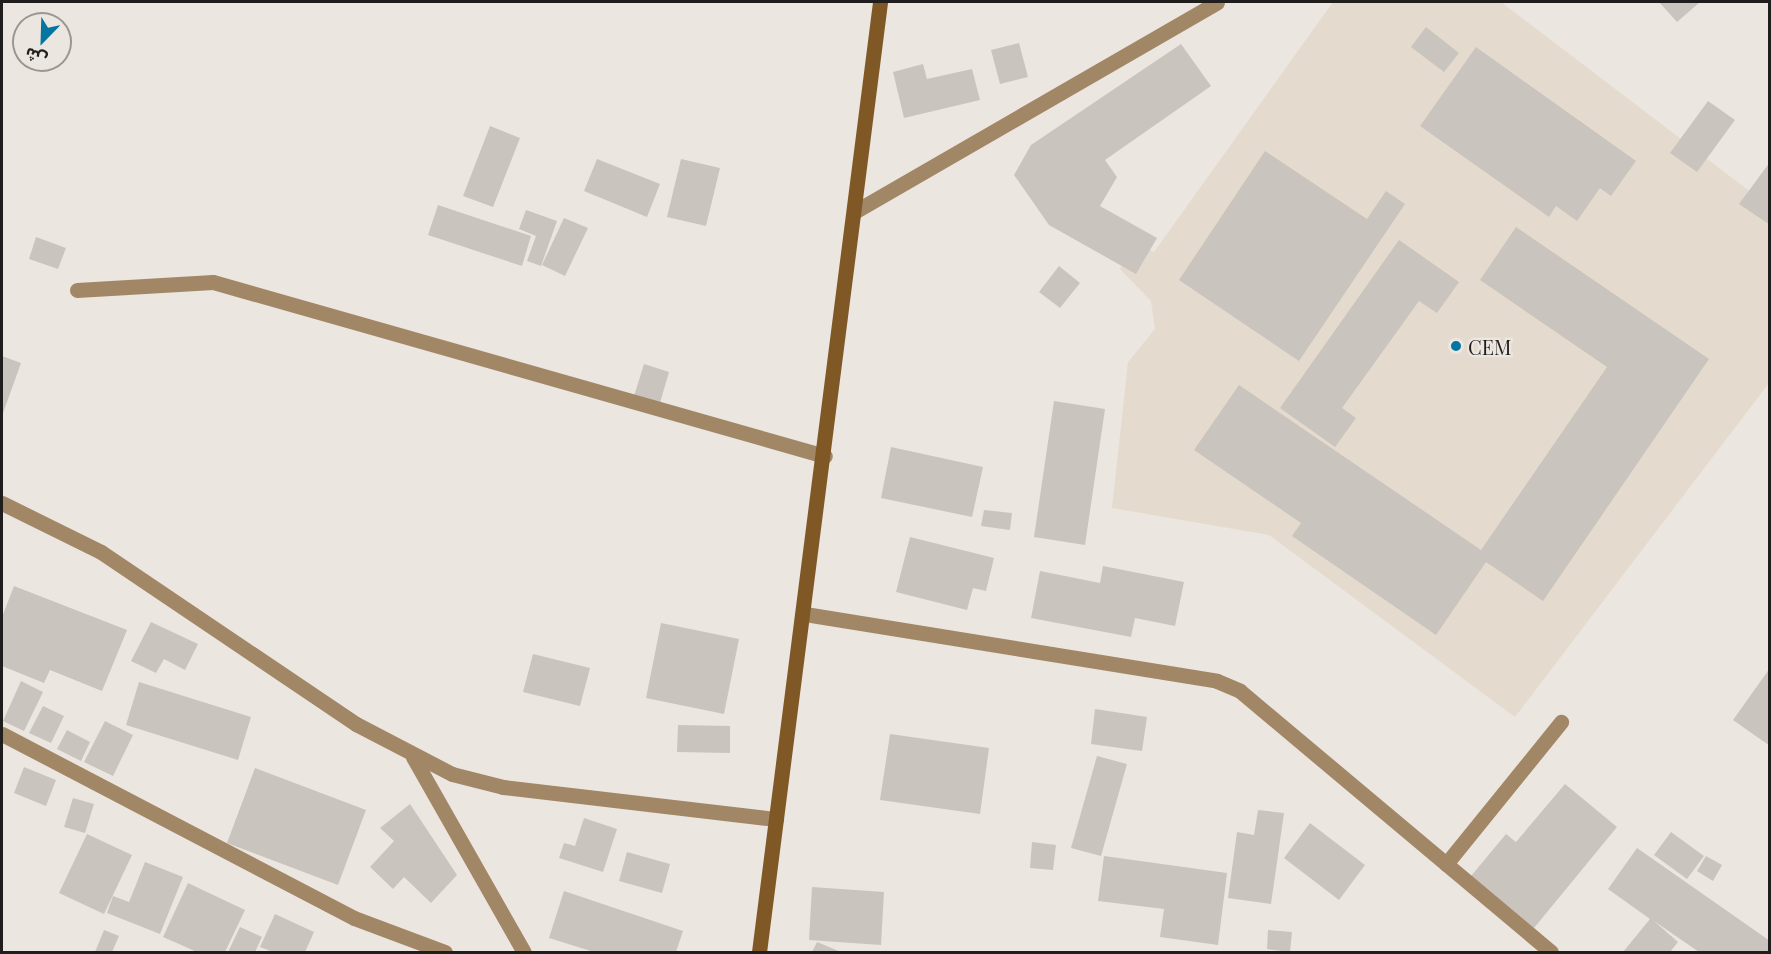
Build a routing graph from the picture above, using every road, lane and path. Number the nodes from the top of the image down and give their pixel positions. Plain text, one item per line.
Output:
1 (880, 2) edge
2 (1217, 2) edge
3 (854, 212) junction
4 (77, 290) dead end
5 (825, 456) junction
6 (2, 503) edge
7 (805, 614) junction
8 (1561, 722) dead end
9 (2, 734) edge
10 (413, 758) junction
11 (776, 819) junction
12 (1446, 864) junction
13 (445, 952) edge
14 (524, 952) edge
15 (759, 952) edge
16 (1551, 952) edge

1 - 3 main road
2 - 3 street
3 - 5 main road
4 - 5 street
5 - 7 main road
6 - 10 street
7 - 11 main road
7 - 12 street
8 - 12 street
9 - 13 street
10 - 11 street
10 - 14 street
11 - 15 main road
12 - 16 street

